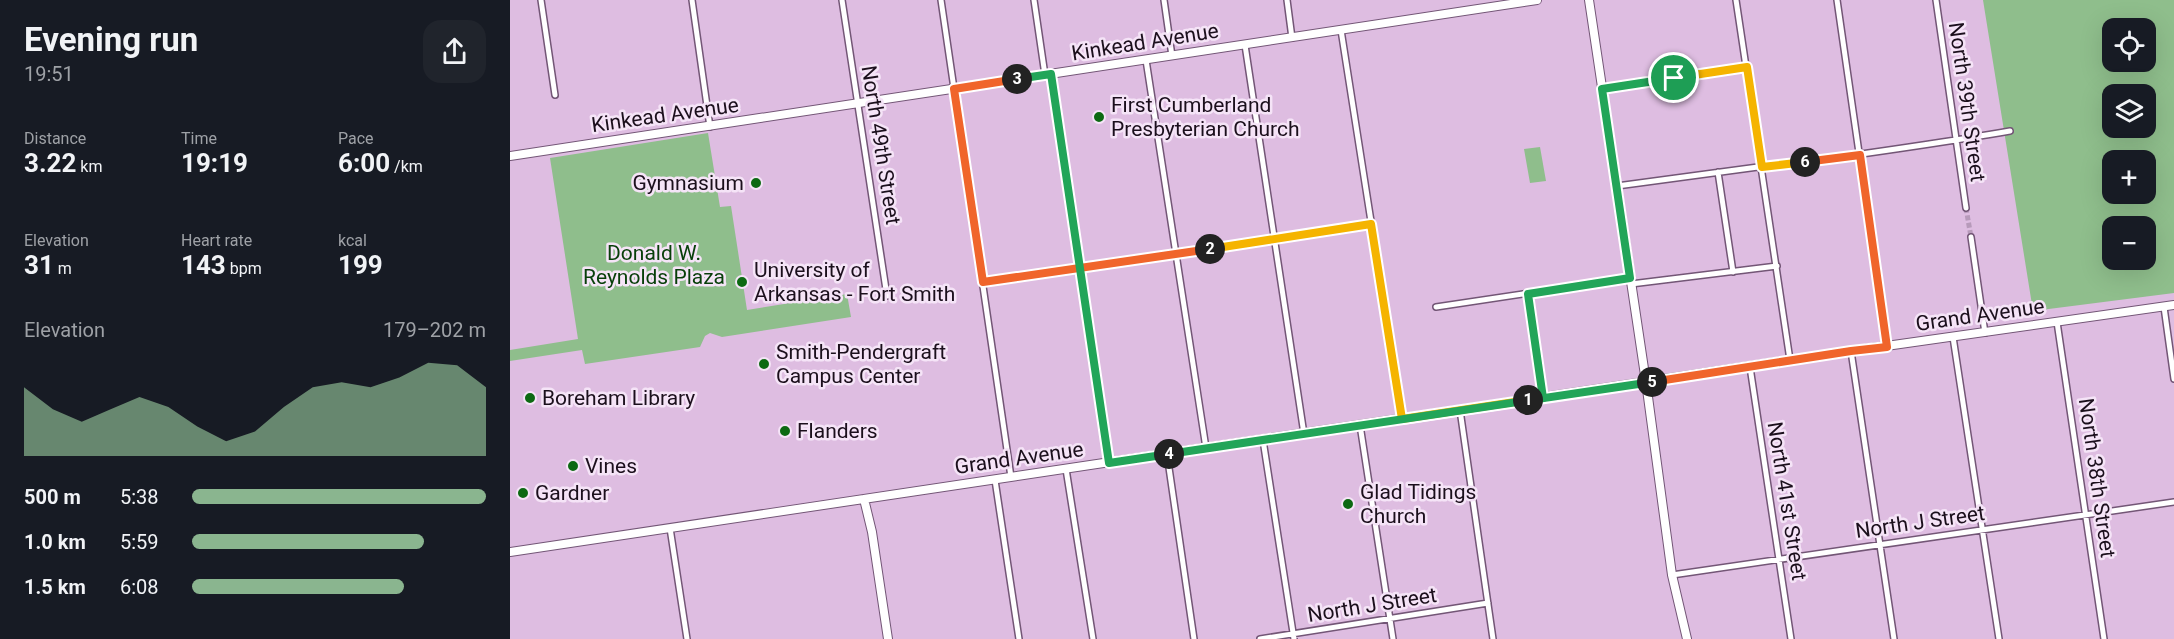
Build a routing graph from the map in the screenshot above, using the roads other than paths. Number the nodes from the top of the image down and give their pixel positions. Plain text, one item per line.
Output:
1 (542, 0) edge
2 (692, 0) edge
3 (842, 0) edge
4 (941, 0) edge
5 (1034, 0) edge
6 (1164, 0) edge
7 (1287, 0) edge
8 (1537, 0) edge
9 (1589, 0) edge
10 (1736, 0) edge
11 (1837, 0) edge
12 (1936, 0) edge
13 (1341, 30) junction
14 (1292, 38) junction
15 (1245, 45) junction
16 (1172, 56) junction
17 (1146, 60) junction
18 (1747, 67) junction
19 (1048, 75) junction
20 (954, 89) junction
21 (1602, 89) junction
22 (555, 95) dead end
23 (858, 104) junction
24 (710, 127) junction
25 (2010, 130) dead end
26 (1956, 141) junction
27 (1860, 155) junction
28 (510, 156) edge
29 (1762, 167) junction
30 (1718, 172) junction
31 (1617, 186) junction
32 (1966, 208) tunnel mouth
33 (1371, 224) junction
34 (1971, 237) tunnel mouth
35 (1274, 238) junction
36 (1177, 254) junction
37 (1777, 266) junction
38 (1080, 267) junction
39 (1733, 272) junction
40 (1631, 281) junction
41 (983, 282) junction
42 (1528, 294) junction
43 (887, 296) dead end
44 (2174, 305) edge
45 (1436, 307) dead end
46 (2164, 307) junction
47 (2057, 322) junction
48 (1985, 333) junction
49 (1953, 338) junction
50 (1887, 347) junction
51 (1851, 351) junction
52 (1790, 360) junction
53 (1750, 367) junction
54 (2174, 379) edge
55 (1646, 382) junction
56 (1543, 398) junction
57 (1460, 410) junction
58 (1402, 419) junction
59 (1360, 425) junction
60 (1304, 434) junction
61 (1263, 440) junction
62 (1206, 448) junction
63 (1167, 454) junction
64 (1109, 463) junction
65 (1066, 469) junction
66 (1011, 477) junction
67 (995, 480) junction
68 (864, 499) junction
69 (2174, 502) edge
70 (2085, 515) junction
71 (670, 528) junction
72 (1983, 530) junction
73 (1880, 545) junction
74 (510, 552) edge
75 (1779, 560) junction
76 (1672, 575) junction
77 (1488, 603) junction
78 (1389, 619) junction
79 (1293, 636) edge
80 (687, 639) edge
81 (888, 639) edge
82 (1019, 639) edge
83 (1093, 639) edge
84 (1194, 639) edge
85 (1260, 639) edge
86 (1392, 639) edge
87 (1493, 639) edge
88 (1687, 639) edge
89 (1791, 639) edge
90 (1894, 639) edge
91 (1999, 639) edge
92 (2104, 639) edge

1 - 22 street
2 - 24 street
3 - 23 street, North 49th Street
4 - 20 street
5 - 19 street
6 - 16 street
7 - 14 street
8 - 13 street, Kinkead Avenue
9 - 21 street
10 - 18 street
11 - 27 street
12 - 26 street, North 39th Street
13 - 14 street, Kinkead Avenue
13 - 33 street
14 - 15 street, Kinkead Avenue
15 - 16 street, Kinkead Avenue
15 - 35 street
16 - 17 street, Kinkead Avenue
17 - 19 street, Kinkead Avenue
17 - 36 street
18 - 21 street
18 - 29 street
19 - 20 street, Kinkead Avenue
19 - 38 street
20 - 23 street, Kinkead Avenue
20 - 41 street
21 - 31 street
23 - 24 street, Kinkead Avenue
23 - 43 street, North 49th Street
24 - 28 street, Kinkead Avenue
25 - 26 street
26 - 27 street
26 - 32 street, North 39th Street
27 - 29 street
27 - 50 street
29 - 30 street
29 - 37 street
30 - 31 street
30 - 39 street
31 - 40 street
33 - 35 street
33 - 58 street
34 - 48 street
35 - 36 street
35 - 60 street
36 - 38 street
36 - 62 street
37 - 39 street
37 - 52 street
38 - 41 street
38 - 64 street
39 - 40 street
40 - 42 street
40 - 55 street
41 - 66 street
42 - 45 street
42 - 56 street
44 - 46 street, Grand Avenue
46 - 47 street, Grand Avenue
46 - 54 street
47 - 48 street, Grand Avenue
47 - 70 street, North 38th Street
48 - 49 street, Grand Avenue
49 - 50 street, Grand Avenue
49 - 72 street
50 - 51 street, Grand Avenue
51 - 52 street, Grand Avenue
51 - 73 street
52 - 53 street, Grand Avenue
53 - 55 street, Grand Avenue
53 - 75 street, North 41st Street
55 - 56 street, Grand Avenue
55 - 76 street
56 - 57 street, Grand Avenue
57 - 58 street, Grand Avenue
57 - 77 street
58 - 59 street, Grand Avenue
59 - 60 street, Grand Avenue
59 - 78 street
60 - 61 street, Grand Avenue
61 - 62 street, Grand Avenue
61 - 79 street
62 - 63 street, Grand Avenue
63 - 64 street, Grand Avenue
63 - 84 street
64 - 65 street, Grand Avenue
65 - 66 street, Grand Avenue
65 - 83 street
66 - 67 street, Grand Avenue
67 - 68 street, Grand Avenue
67 - 82 street
68 - 71 street, Grand Avenue
68 - 81 street
69 - 70 street, North J Street
70 - 72 street, North J Street
70 - 92 street, North 38th Street
71 - 74 street, Grand Avenue
71 - 80 street
72 - 73 street, North J Street
72 - 91 street
73 - 75 street, North J Street
73 - 90 street
75 - 76 street, North J Street
75 - 89 street, North 41st Street
76 - 88 street
77 - 78 street, North J Street
77 - 87 street
78 - 79 street, North J Street
78 - 86 street
79 - 85 street, North J Street

